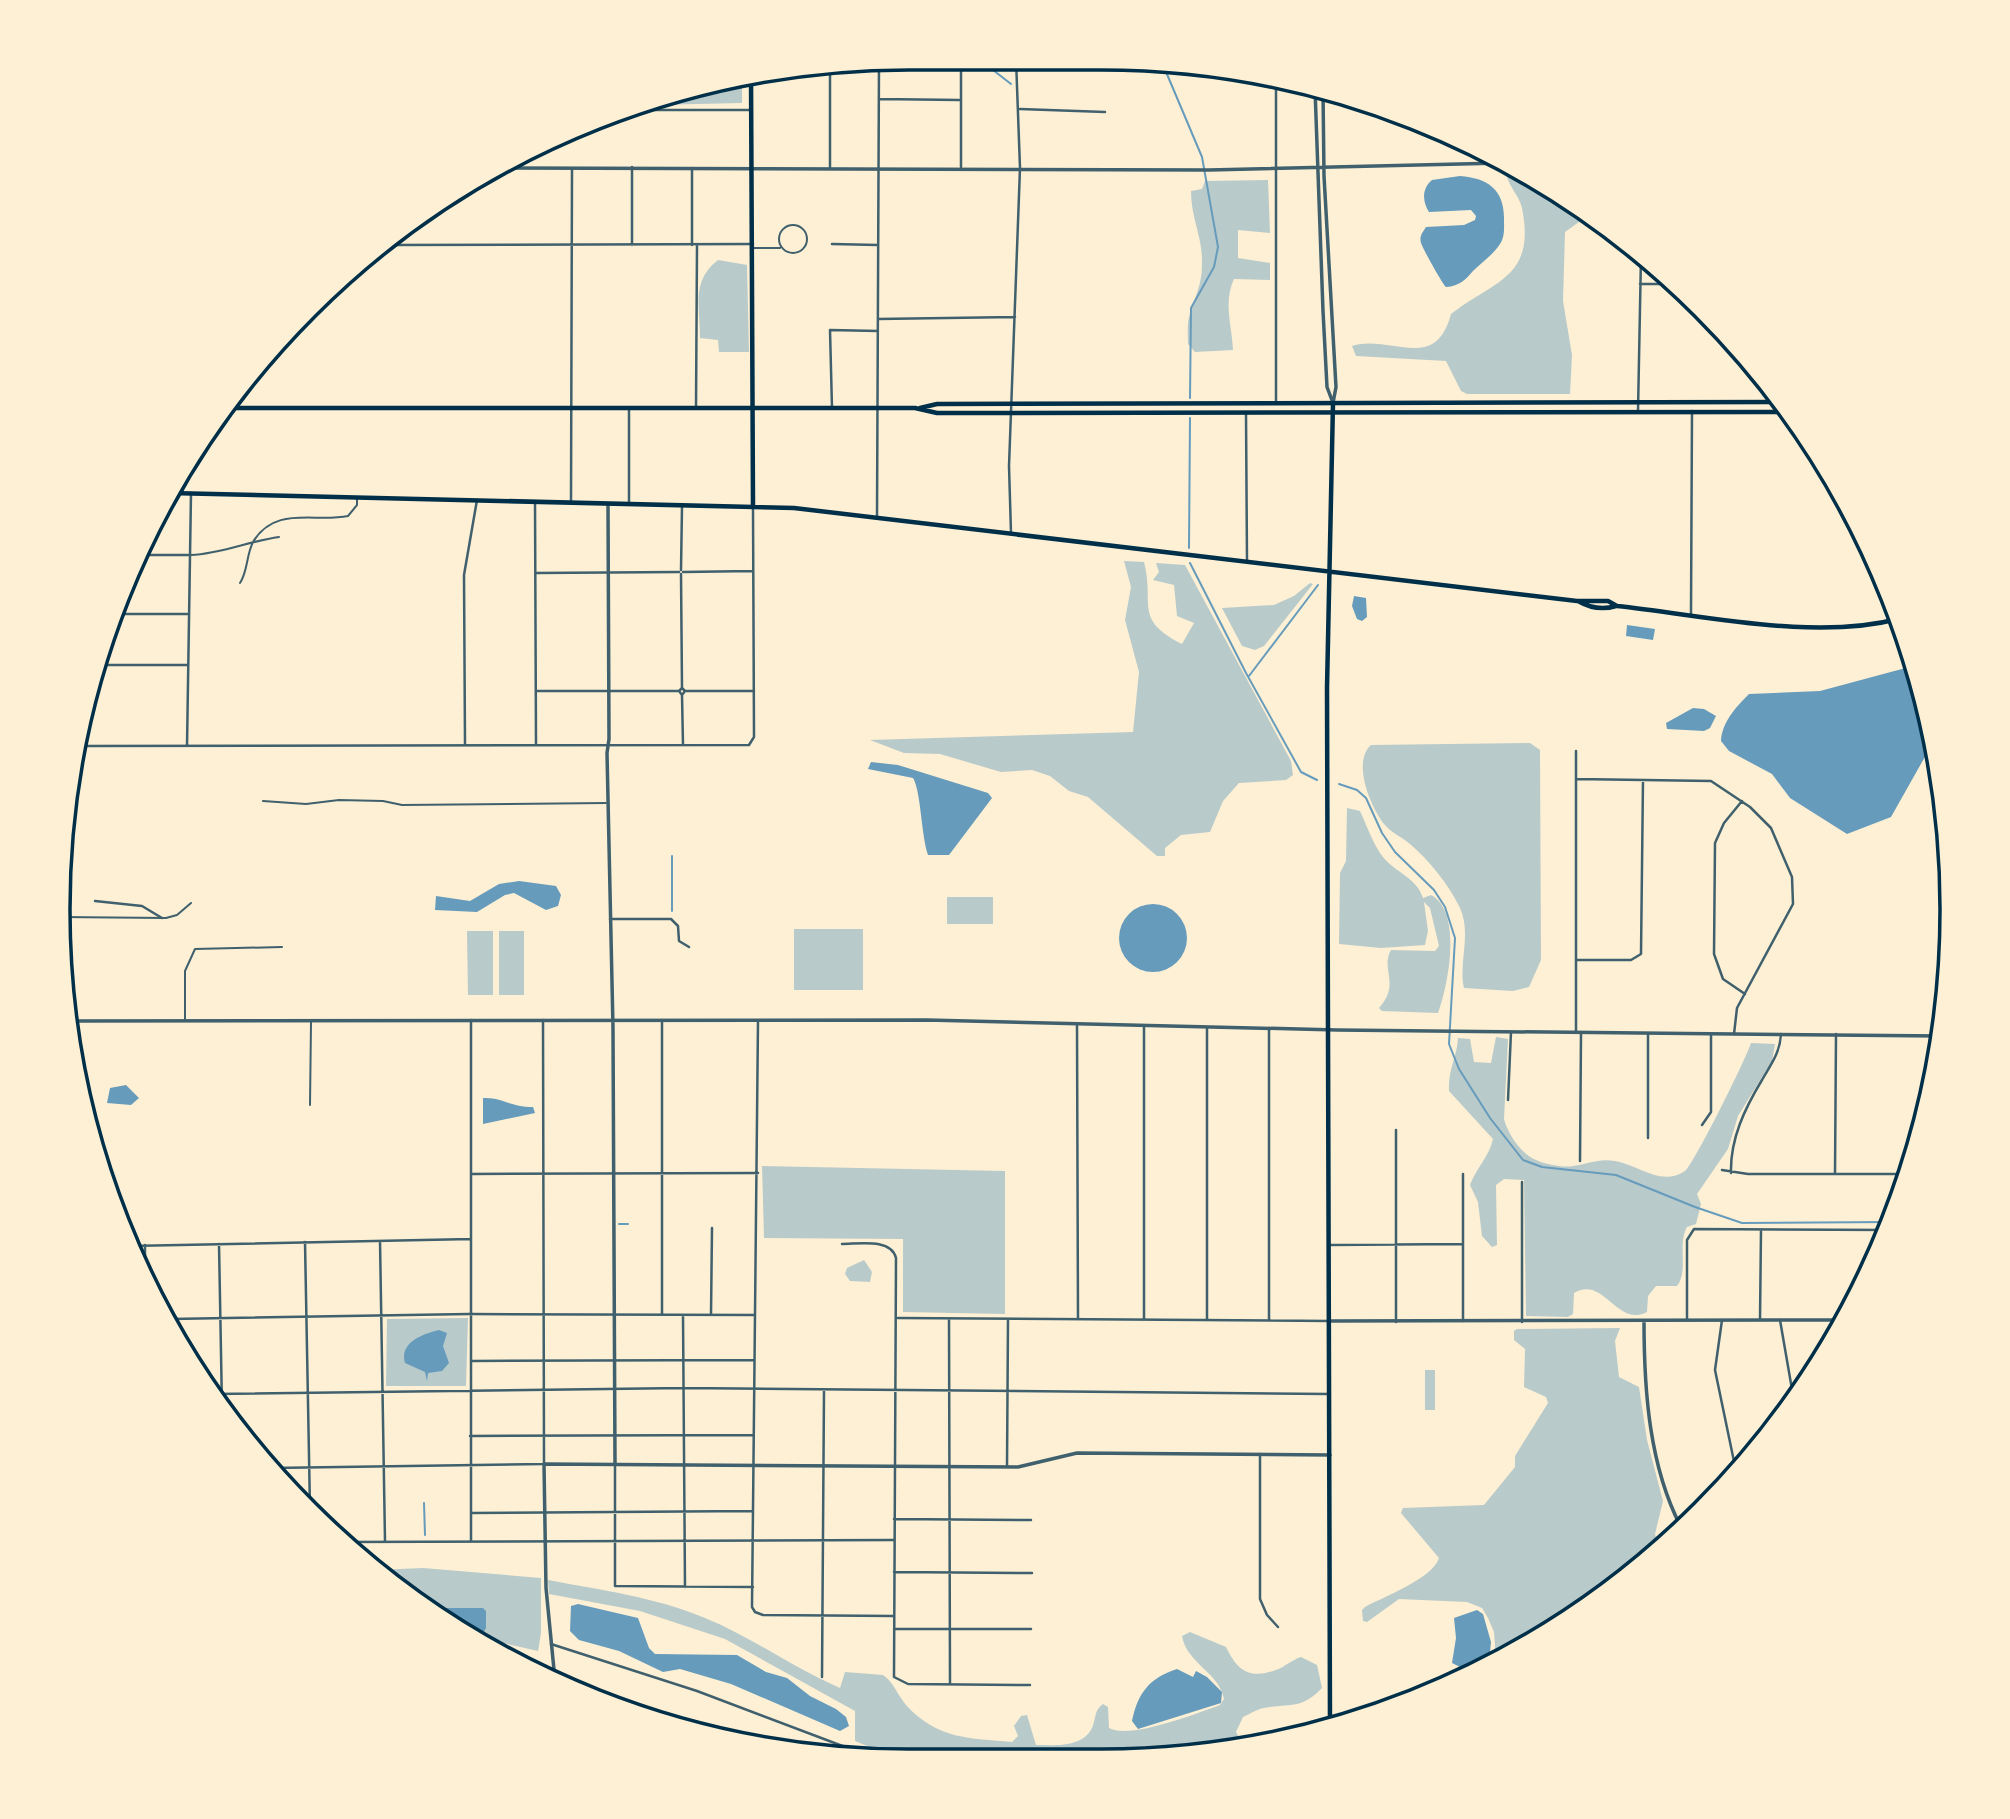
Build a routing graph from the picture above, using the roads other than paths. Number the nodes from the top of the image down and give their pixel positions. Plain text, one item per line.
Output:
1 (961, 70) edge
2 (1017, 70) edge
3 (879, 71) edge
4 (830, 74) edge
5 (751, 85) edge
6 (1276, 89) edge
7 (1315, 98) edge
8 (879, 99) junction
9 (961, 100) junction
10 (1323, 101) edge
11 (1020, 109) junction
12 (656, 110) edge
13 (751, 110) junction
14 (1105, 112) dead end
15 (1484, 163) edge
16 (1324, 166) junction
17 (572, 167) junction
18 (632, 167) junction
19 (692, 167) junction
20 (830, 167) junction
21 (878, 167) junction
22 (961, 167) junction
23 (1315, 167) junction
24 (517, 168) edge
25 (753, 168) junction
26 (1020, 168) junction
27 (1275, 169) junction
28 (571, 244) junction
29 (632, 244) junction
30 (832, 244) dead end
31 (396, 245) edge
32 (692, 245) junction
33 (697, 245) junction
34 (878, 245) junction
35 (753, 246) junction
36 (782, 247) junction
37 (1640, 266) edge
38 (1640, 284) junction
39 (1660, 284) edge
40 (1015, 317) junction
41 (878, 319) junction
42 (878, 331) junction
43 (1638, 402) junction
44 (1733, 402) junction
45 (1770, 402) edge
46 (1012, 403) junction
47 (1140, 403) junction
48 (1245, 403) junction
49 (1276, 403) junction
50 (1333, 403) junction
51 (236, 408) edge
52 (571, 408) junction
53 (629, 408) junction
54 (696, 408) junction
55 (752, 408) junction
56 (832, 408) junction
57 (878, 408) junction
58 (915, 408) junction
59 (1638, 411) junction
60 (1692, 411) junction
61 (1733, 411) junction
62 (1776, 411) edge
63 (1141, 412) junction
64 (1237, 412) junction
65 (1247, 412) junction
66 (1333, 412) junction
67 (1012, 413) junction
68 (181, 493) edge
69 (191, 493) junction
70 (357, 497) junction
71 (477, 500) junction
72 (535, 501) junction
73 (571, 501) junction
74 (608, 502) junction
75 (629, 502) junction
76 (682, 504) junction
77 (752, 505) junction
78 (877, 517) junction
79 (1011, 533) junction
80 (279, 537) dead end
81 (255, 540) junction
82 (149, 555) edge
83 (190, 555) junction
84 (1247, 561) junction
85 (753, 571) junction
86 (1328, 571) junction
87 (609, 572) junction
88 (681, 572) junction
89 (536, 573) junction
90 (240, 583) dead end
91 (124, 614) edge
92 (190, 614) junction
93 (1691, 614) junction
94 (1888, 620) edge
95 (107, 665) edge
96 (188, 665) junction
97 (536, 691) junction
98 (609, 691) junction
99 (682, 691) junction
100 (754, 691) junction
101 (465, 745) junction
102 (537, 745) junction
103 (608, 745) junction
104 (683, 745) junction
105 (86, 746) edge
106 (187, 746) junction
107 (1576, 751) dead end
108 (1576, 779) junction
109 (1643, 779) junction
110 (263, 801) dead end
111 (1742, 801) junction
112 (607, 803) junction
113 (95, 901) dead end
114 (191, 903) dead end
115 (70, 917) edge
116 (162, 918) junction
117 (610, 919) junction
118 (282, 947) dead end
119 (688, 947) dead end
120 (1576, 960) junction
121 (1745, 994) junction
122 (185, 1020) junction
123 (311, 1020) junction
124 (471, 1020) junction
125 (542, 1020) junction
126 (612, 1020) junction
127 (662, 1020) junction
128 (77, 1021) edge
129 (758, 1021) junction
130 (1077, 1026) junction
131 (1144, 1027) junction
132 (1207, 1028) junction
133 (1269, 1028) junction
134 (1328, 1030) junction
135 (1511, 1032) junction
136 (1579, 1033) junction
137 (1648, 1034) junction
138 (1712, 1034) junction
139 (1734, 1034) junction
140 (1780, 1034) junction
141 (1836, 1034) junction
142 (1930, 1036) edge
143 (1508, 1100) dead end
144 (310, 1105) dead end
145 (1702, 1125) dead end
146 (1396, 1130) dead end
147 (1648, 1138) dead end
148 (1580, 1161) dead end
149 (1722, 1170) dead end
150 (758, 1172) junction
151 (614, 1173) junction
152 (662, 1173) junction
153 (1731, 1173) junction
154 (471, 1174) junction
155 (543, 1174) junction
156 (1462, 1174) dead end
157 (1897, 1174) edge
158 (1835, 1175) junction
159 (1522, 1182) dead end
160 (712, 1228) dead end
161 (1761, 1230) junction
162 (1876, 1230) edge
163 (471, 1239) junction
164 (380, 1241) junction
165 (305, 1242) junction
166 (219, 1244) junction
167 (842, 1244) dead end
168 (1396, 1244) junction
169 (1463, 1244) junction
170 (141, 1245) edge
171 (145, 1245) junction
172 (1329, 1245) junction
173 (145, 1255) edge
174 (382, 1315) junction
175 (472, 1315) junction
176 (614, 1315) junction
177 (662, 1315) junction
178 (683, 1315) junction
179 (711, 1315) junction
180 (755, 1315) junction
181 (544, 1316) junction
182 (306, 1317) junction
183 (220, 1318) junction
184 (897, 1318) junction
185 (1078, 1318) junction
186 (177, 1319) edge
187 (949, 1319) junction
188 (1007, 1319) junction
189 (1144, 1319) junction
190 (1206, 1319) junction
191 (1269, 1319) junction
192 (1687, 1320) junction
193 (1722, 1320) junction
194 (1760, 1320) junction
195 (1780, 1320) junction
196 (1833, 1320) edge
197 (1329, 1321) junction
198 (1644, 1321) junction
199 (1396, 1322) junction
200 (1463, 1322) junction
201 (1522, 1322) junction
202 (684, 1360) junction
203 (754, 1360) junction
204 (472, 1361) junction
205 (544, 1361) junction
206 (614, 1361) junction
207 (1792, 1387) edge
208 (614, 1388) junction
209 (684, 1388) junction
210 (544, 1389) junction
211 (754, 1389) junction
212 (383, 1390) junction
213 (471, 1390) junction
214 (824, 1390) junction
215 (222, 1391) edge
216 (897, 1391) junction
217 (948, 1391) junction
218 (308, 1392) junction
219 (1007, 1392) junction
220 (223, 1393) edge
221 (1329, 1394) junction
222 (753, 1435) junction
223 (470, 1436) junction
224 (615, 1436) junction
225 (684, 1436) junction
226 (544, 1437) junction
227 (1261, 1454) junction
228 (1329, 1455) junction
229 (1734, 1461) edge
230 (684, 1463) junction
231 (544, 1464) junction
232 (615, 1464) junction
233 (471, 1465) junction
234 (753, 1465) junction
235 (384, 1466) junction
236 (823, 1466) junction
237 (895, 1466) junction
238 (947, 1467) junction
239 (1007, 1467) junction
240 (283, 1468) edge
241 (309, 1468) junction
242 (310, 1496) edge
243 (753, 1511) junction
244 (615, 1512) junction
245 (685, 1512) junction
246 (471, 1513) junction
247 (545, 1513) junction
248 (894, 1519) junction
249 (947, 1519) junction
250 (1677, 1519) edge
251 (1031, 1520) dead end
252 (615, 1539) junction
253 (545, 1540) junction
254 (685, 1540) junction
255 (753, 1540) junction
256 (822, 1540) junction
257 (894, 1540) junction
258 (385, 1541) junction
259 (471, 1541) junction
260 (357, 1542) edge
261 (894, 1572) junction
262 (950, 1572) junction
263 (1032, 1573) dead end
264 (685, 1587) junction
265 (753, 1587) junction
266 (821, 1615) junction
267 (894, 1616) junction
268 (1278, 1627) dead end
269 (894, 1629) junction
270 (950, 1629) junction
271 (1031, 1629) dead end
272 (551, 1644) junction
273 (554, 1669) edge
274 (822, 1677) dead end
275 (950, 1684) junction
276 (1031, 1685) dead end
277 (1330, 1716) edge
278 (842, 1746) edge

1 - 9 street
2 - 11 street
3 - 8 street
4 - 20 street
5 - 13 main road
6 - 27 street
7 - 23 street
8 - 9 street
8 - 21 street
9 - 22 street
10 - 16 street
11 - 14 street
11 - 26 street
12 - 13 street
13 - 25 main road
15 - 16 street
16 - 23 street
16 - 50 street
17 - 18 street
17 - 24 street
17 - 28 street
18 - 19 street
18 - 29 street
19 - 25 street
19 - 32 street
20 - 21 street
20 - 25 street
21 - 22 street
21 - 34 street
22 - 26 street
23 - 27 street
23 - 50 street
25 - 35 main road
26 - 27 street
26 - 40 street
27 - 49 street
28 - 29 street
28 - 31 street
28 - 52 street
29 - 32 street
30 - 34 street
32 - 33 street
33 - 35 street
33 - 54 street
34 - 41 street
35 - 36 lane
35 - 55 main road
36 - 36 lane
37 - 38 street
38 - 39 street
38 - 43 street
40 - 41 street
40 - 46 street
41 - 42 street
42 - 56 street
42 - 57 street
43 - 44 main road
43 - 50 main road
43 - 59 street
44 - 45 main road
44 - 61 main road
46 - 47 main road
46 - 58 main road
46 - 67 street
47 - 48 main road
47 - 63 main road
48 - 49 main road
48 - 64 main road
49 - 50 main road
50 - 66 main road
51 - 52 main road
52 - 53 main road
52 - 73 street
53 - 54 main road
53 - 75 street
54 - 55 main road
55 - 56 main road
55 - 77 main road
56 - 57 main road
57 - 58 main road
57 - 78 street
58 - 67 main road
59 - 60 main road
59 - 66 main road
60 - 61 main road
60 - 93 street
61 - 62 main road
63 - 64 main road
63 - 67 main road
64 - 65 main road
65 - 66 main road
65 - 84 street
66 - 86 main road
67 - 79 street
68 - 69 main road
69 - 70 main road
69 - 83 street
70 - 71 main road
70 - 81 lane
71 - 72 main road
71 - 101 street
72 - 73 main road
72 - 89 street
73 - 74 main road
74 - 75 main road
74 - 87 street
75 - 76 main road
76 - 77 main road
76 - 88 street
77 - 78 main road
77 - 85 street
78 - 79 main road
79 - 84 main road
80 - 81 lane
81 - 83 lane
81 - 90 lane
82 - 83 street
83 - 92 street
84 - 86 main road
85 - 88 street
85 - 100 street
86 - 93 main road
86 - 134 main road
87 - 88 street
87 - 89 street
87 - 98 street
88 - 99 street
89 - 97 street
91 - 92 street
92 - 96 street
93 - 94 main road
95 - 96 street
96 - 106 street
97 - 98 street
97 - 102 street
98 - 99 street
98 - 103 street
99 - 100 street
99 - 104 street
100 - 104 street
101 - 102 street
101 - 106 street
102 - 103 street
103 - 104 street
103 - 112 street
105 - 106 street
107 - 108 street
108 - 109 street
108 - 120 street
109 - 111 street
109 - 120 street
110 - 112 lane
111 - 121 street
111 - 121 street
112 - 117 street
113 - 116 street
114 - 116 lane
115 - 116 lane
117 - 119 street
117 - 126 street
118 - 122 lane
120 - 136 street
121 - 139 street
122 - 123 street
122 - 128 street
123 - 124 street
123 - 144 lane
124 - 125 street
124 - 154 street
125 - 126 street
125 - 155 street
126 - 127 street
126 - 151 street
127 - 129 street
127 - 152 street
129 - 130 street
129 - 150 street
130 - 131 street
130 - 185 street
131 - 132 street
131 - 189 street
132 - 133 street
132 - 190 street
133 - 134 street
133 - 191 street
134 - 135 street
134 - 172 main road
135 - 136 street
135 - 143 street
136 - 137 street
136 - 148 street
137 - 138 street
137 - 147 street
138 - 139 street
138 - 145 street
139 - 140 street
140 - 141 street
140 - 153 street
141 - 142 street
141 - 158 street
146 - 168 street
149 - 153 street
150 - 152 street
150 - 180 street
151 - 152 street
151 - 155 street
151 - 176 street
152 - 177 street
153 - 158 street
154 - 155 street
154 - 163 street
155 - 181 street
156 - 169 street
157 - 158 street
159 - 201 street
160 - 179 street
161 - 162 street
161 - 192 street
161 - 194 street
163 - 164 street
163 - 175 street
164 - 165 street
164 - 174 street
165 - 166 street
165 - 182 street
166 - 171 street
166 - 183 street
167 - 184 street
168 - 169 street
168 - 172 street
168 - 199 street
169 - 200 street
170 - 171 street
171 - 173 street
172 - 197 main road
174 - 175 street
174 - 182 street
174 - 212 street
175 - 181 street
175 - 204 street
176 - 177 street
176 - 181 street
176 - 206 street
177 - 178 street
178 - 179 street
178 - 202 street
179 - 180 street
180 - 203 street
181 - 205 street
182 - 183 street
182 - 218 street
183 - 186 street
183 - 215 street
184 - 187 street
184 - 216 street
185 - 188 street
185 - 189 street
187 - 188 street
187 - 217 street
188 - 219 street
189 - 190 street
190 - 191 street
191 - 197 street
192 - 193 street
192 - 198 street
193 - 194 street
193 - 229 street
194 - 195 street
195 - 196 street
195 - 207 street
197 - 199 street
197 - 221 main road
198 - 201 street
198 - 250 street
199 - 200 street
200 - 201 street
202 - 203 street
202 - 206 street
202 - 209 street
203 - 211 street
204 - 205 street
204 - 213 street
205 - 206 street
205 - 210 street
206 - 208 street
208 - 209 street
208 - 210 street
208 - 224 street
209 - 211 street
209 - 225 street
210 - 213 street
210 - 226 street
211 - 214 street
211 - 222 street
212 - 213 street
212 - 218 street
212 - 235 street
213 - 223 street
214 - 216 street
214 - 236 street
216 - 217 street
216 - 237 street
217 - 219 street
217 - 238 street
218 - 220 street
218 - 241 street
219 - 221 street
219 - 239 street
221 - 228 main road
222 - 225 street
222 - 234 street
223 - 226 street
223 - 233 street
224 - 225 street
224 - 226 street
224 - 232 street
225 - 230 street
226 - 231 street
227 - 228 street
227 - 239 street
227 - 268 street
228 - 277 main road
230 - 232 street
230 - 234 street
230 - 245 street
231 - 232 street
231 - 233 street
231 - 247 street
232 - 244 street
233 - 235 street
233 - 246 street
234 - 236 street
234 - 243 street
235 - 241 street
235 - 258 street
236 - 237 street
236 - 256 street
237 - 238 street
237 - 248 street
238 - 239 street
238 - 249 street
240 - 241 street
241 - 242 street
243 - 245 street
243 - 255 street
244 - 245 street
244 - 247 street
244 - 252 street
245 - 254 street
246 - 247 street
246 - 259 street
247 - 253 street
248 - 249 street
248 - 257 street
249 - 251 street
249 - 262 street
252 - 253 street
252 - 254 street
252 - 264 street
253 - 259 street
253 - 272 street
254 - 255 street
254 - 264 street
255 - 256 street
255 - 265 street
256 - 257 street
256 - 266 street
257 - 261 street
258 - 259 street
258 - 260 street
261 - 262 street
261 - 267 street
262 - 263 street
262 - 270 street
264 - 265 street
265 - 266 street
266 - 267 street
266 - 274 street
267 - 269 street
269 - 270 street
269 - 275 street
270 - 271 street
270 - 275 street
272 - 273 street
272 - 278 street
275 - 276 street

